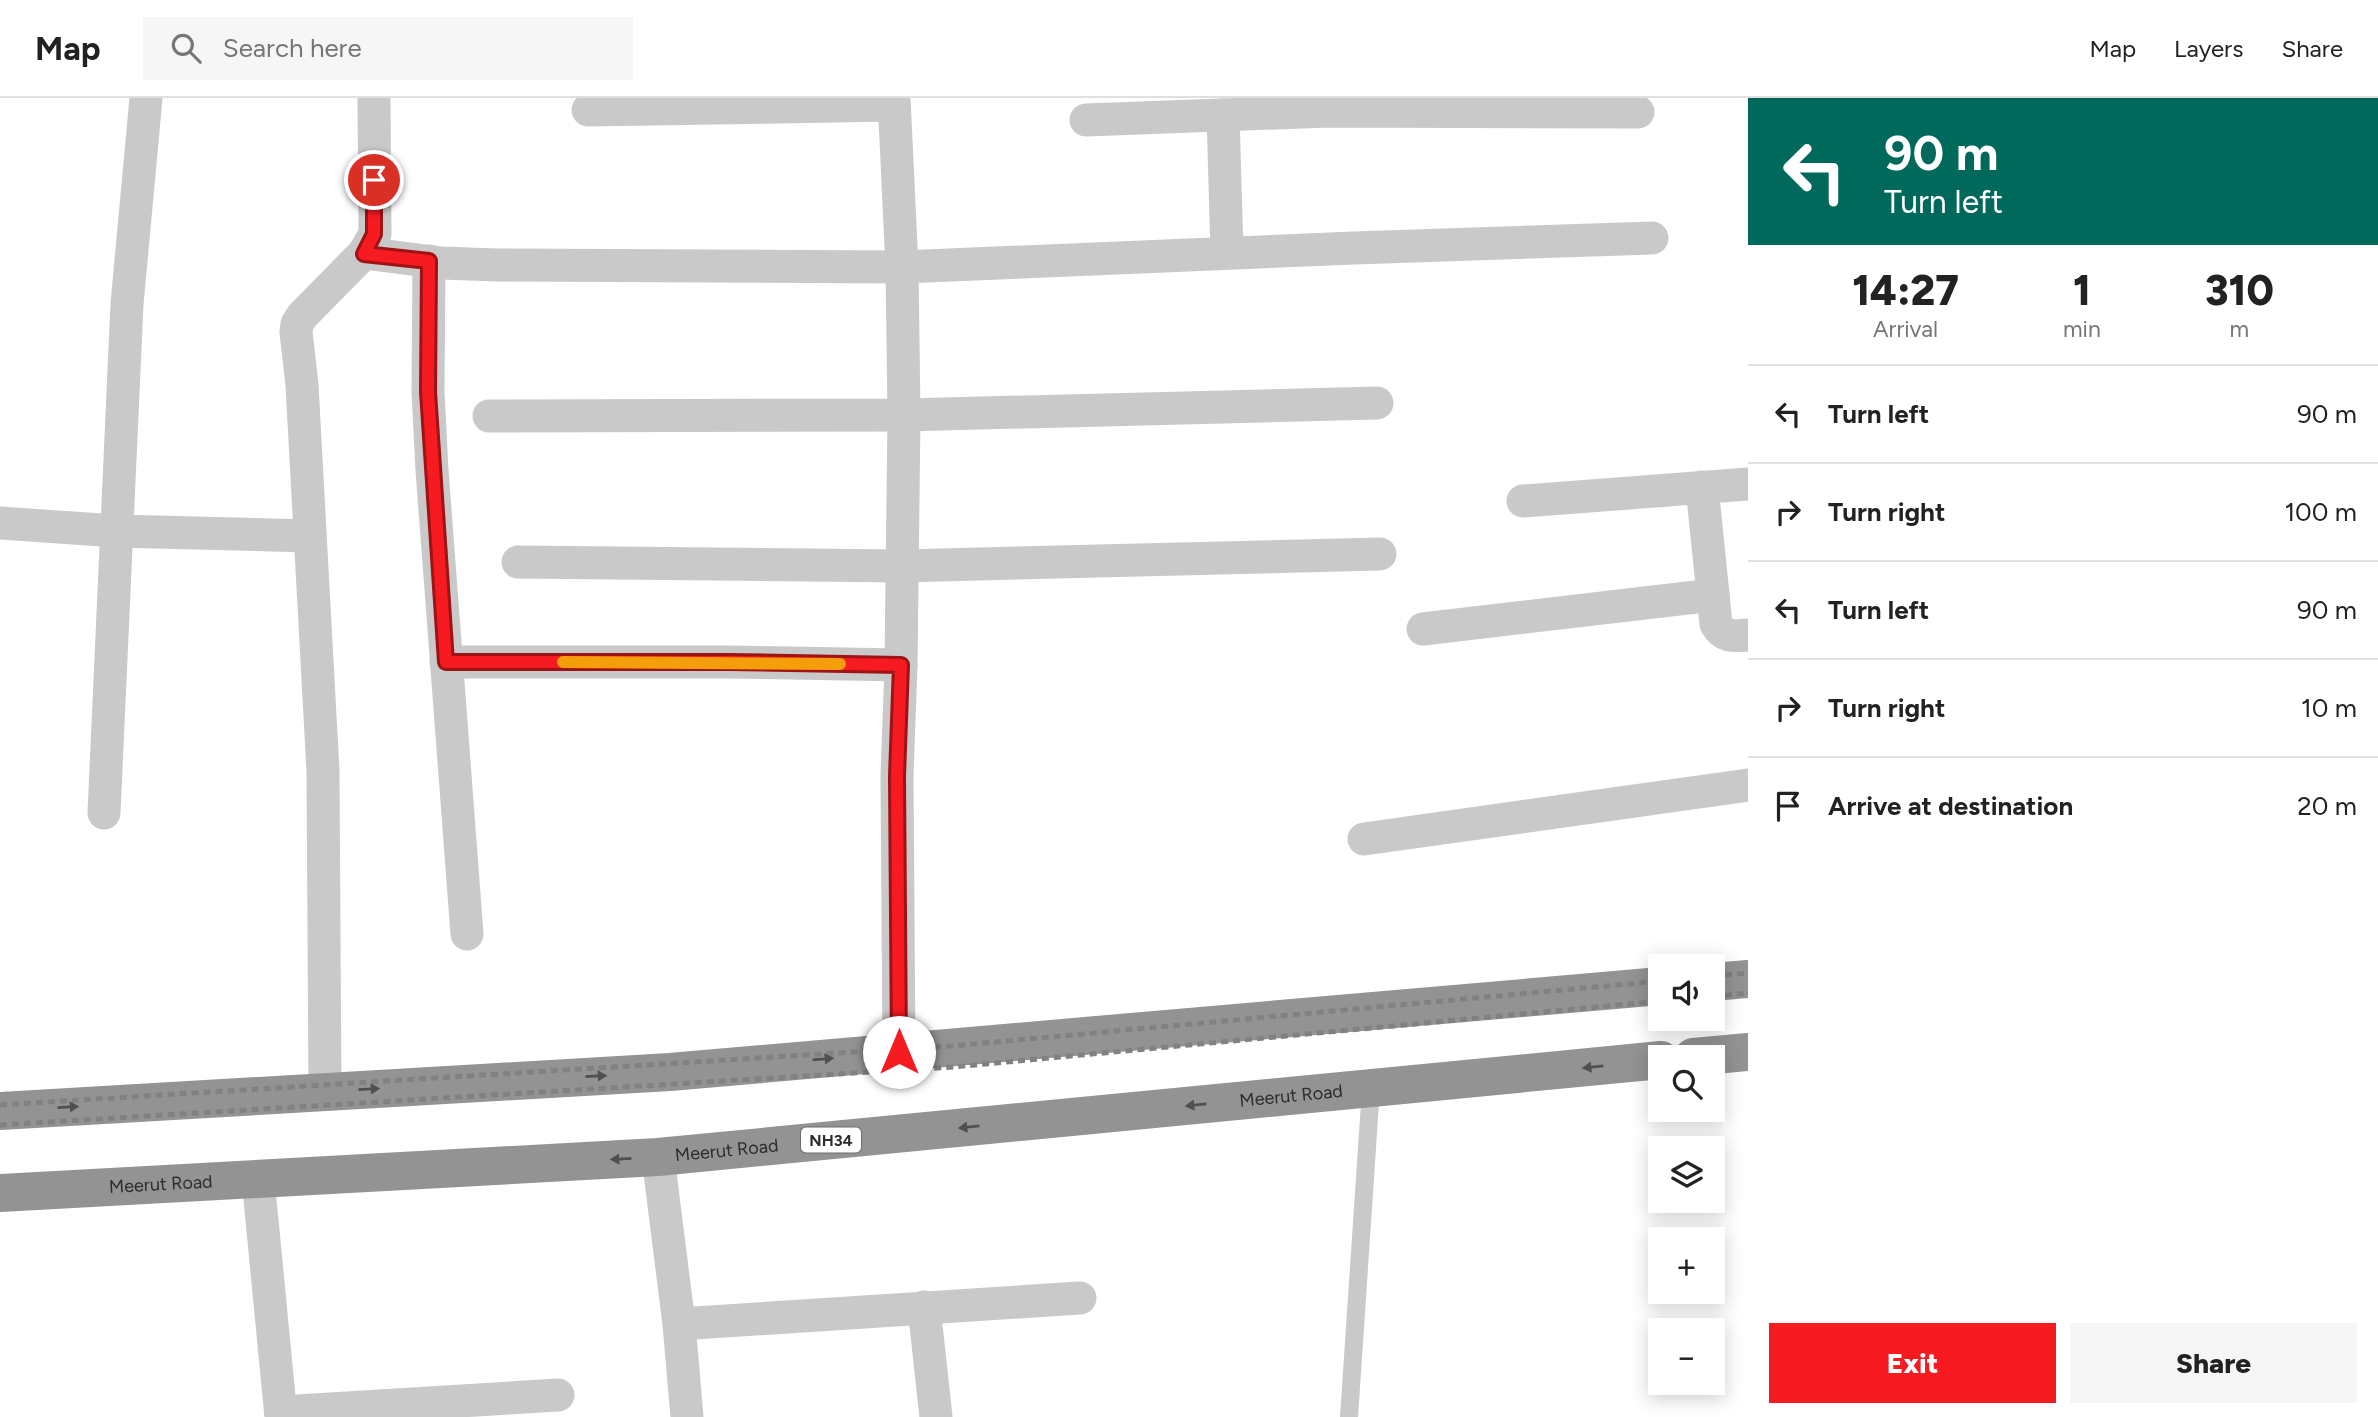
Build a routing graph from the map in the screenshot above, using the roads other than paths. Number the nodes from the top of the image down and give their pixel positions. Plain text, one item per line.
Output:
1 (146, 98) edge
2 (374, 98) edge
3 (894, 102) edge
4 (588, 110) dead end
5 (1638, 113) dead end
6 (1223, 115) junction
7 (1086, 121) dead end
8 (1653, 238) dead end
9 (1227, 253) junction
10 (364, 254) junction
11 (429, 261) junction
12 (902, 267) junction
13 (1377, 402) dead end
14 (904, 415) junction
15 (489, 416) dead end
16 (1748, 484) edge
17 (1702, 487) junction
18 (1523, 501) dead end
19 (0, 523) edge
20 (116, 531) junction
21 (310, 536) junction
22 (1380, 554) dead end
23 (518, 562) dead end
24 (901, 566) junction
25 (1713, 595) junction
26 (1423, 629) dead end
27 (1748, 635) edge
28 (446, 662) junction
29 (901, 665) junction
30 (1748, 785) edge
31 (104, 813) dead end
32 (1364, 839) dead end
33 (467, 934) dead end
34 (1748, 979) edge
35 (1725, 981) edge
36 (1648, 987) edge
37 (899, 1052) junction
38 (1748, 1052) edge
39 (1725, 1054) edge
40 (1648, 1061) edge
41 (1371, 1088) junction
42 (326, 1092) junction
43 (0, 1111) edge
44 (658, 1157) junction
45 (258, 1179) junction
46 (0, 1193) edge
47 (1080, 1298) dead end
48 (924, 1307) junction
49 (679, 1324) junction
50 (558, 1395) dead end
51 (281, 1415) edge
52 (687, 1417) edge
53 (936, 1417) edge
54 (1349, 1417) edge

1 - 20 street
2 - 10 street
3 - 4 street
3 - 12 street
5 - 6 street
6 - 7 street
6 - 9 street
8 - 9 street
9 - 12 street
10 - 11 street
10 - 21 street
11 - 12 street
11 - 28 street
12 - 14 street
13 - 14 street
14 - 15 street
14 - 24 street
16 - 17 street
17 - 18 street
17 - 25 street
19 - 20 street
20 - 21 street
20 - 31 street
21 - 42 street
22 - 24 street
23 - 24 street
24 - 29 street
25 - 26 street
25 - 27 street
28 - 29 street
28 - 33 street
29 - 37 street
30 - 32 street
34 - 35 highway
36 - 37 highway
42 -> 37 highway
38 - 39 highway
40 -> 41 highway, Meerut Road / NH34
41 -> 44 highway, Meerut Road / NH34
41 - 54 lane
43 -> 42 highway
44 -> 45 highway, Meerut Road / NH34
44 - 49 street
45 - 46 highway, Meerut Road / NH34
45 - 51 street
47 - 48 street
48 - 49 street
48 - 53 street
49 - 52 street
50 - 51 street

